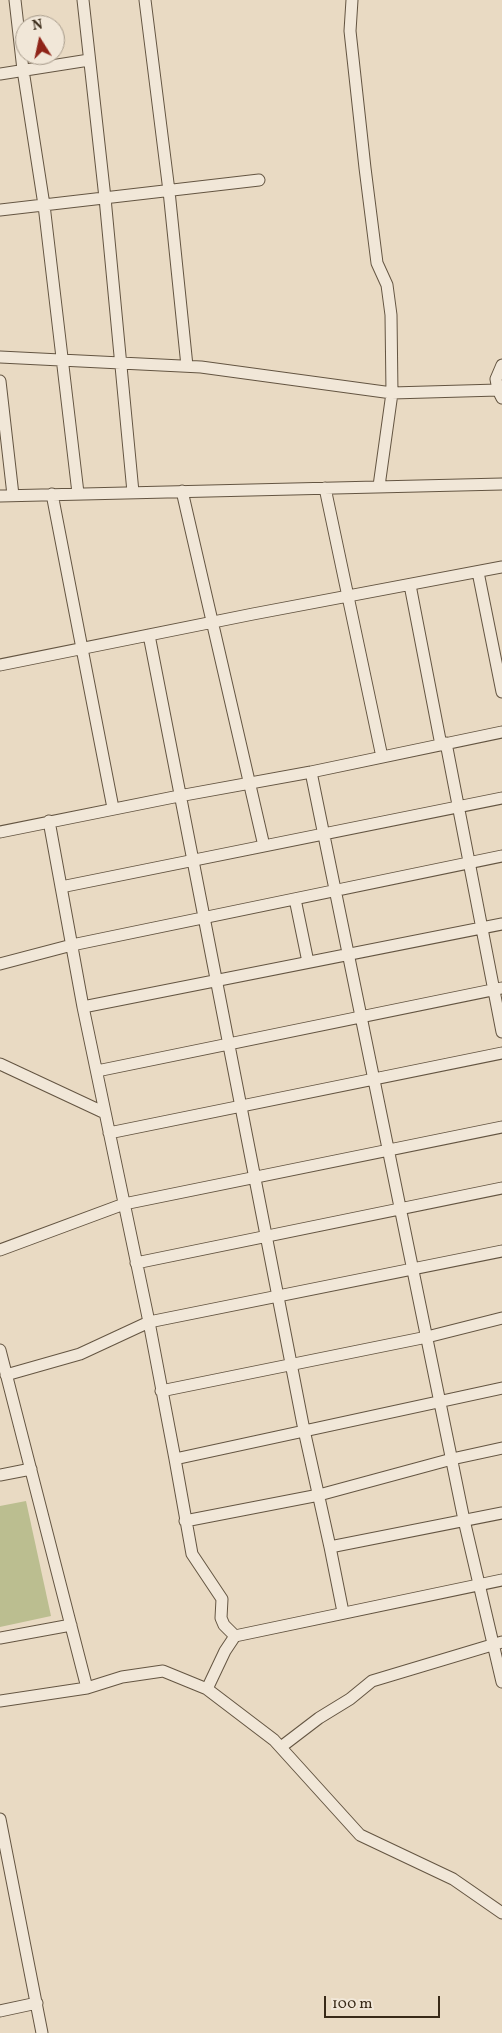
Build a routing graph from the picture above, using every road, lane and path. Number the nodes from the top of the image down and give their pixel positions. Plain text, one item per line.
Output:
1 (15, 0) edge
2 (83, 0) edge
3 (145, 0) edge
4 (352, 0) edge
5 (90, 60) junction
6 (23, 70) junction
7 (0, 74) edge
8 (258, 180) dead end
9 (169, 190) junction
10 (105, 198) junction
11 (44, 205) junction
12 (0, 210) edge
13 (0, 357) edge
14 (62, 360) junction
15 (121, 363) junction
16 (502, 365) edge
17 (187, 366) junction
18 (0, 381) edge
19 (392, 393) junction
20 (500, 394) edge
21 (502, 484) edge
22 (379, 486) junction
23 (325, 488) junction
24 (182, 491) junction
25 (133, 492) junction
26 (78, 493) junction
27 (52, 494) junction
28 (13, 495) junction
29 (0, 496) edge
30 (502, 567) edge
31 (478, 572) junction
32 (410, 584) junction
33 (348, 596) junction
34 (212, 622) junction
35 (149, 635) junction
36 (82, 648) junction
37 (0, 665) edge
38 (502, 692) edge
39 (502, 732) edge
40 (444, 744) junction
41 (382, 757) junction
42 (311, 772) junction
43 (249, 783) junction
44 (179, 796) junction
45 (502, 798) edge
46 (458, 807) junction
47 (113, 808) junction
48 (49, 821) junction
49 (0, 832) edge
50 (324, 834) junction
51 (264, 846) junction
52 (502, 856) edge
53 (192, 860) junction
54 (469, 862) junction
55 (61, 886) junction
56 (335, 890) junction
57 (295, 899) junction
58 (203, 918) junction
59 (502, 924) edge
60 (482, 928) junction
61 (72, 945) junction
62 (348, 954) junction
63 (308, 962) junction
64 (0, 964) edge
65 (216, 981) junction
66 (498, 989) edge
67 (83, 1007) junction
68 (361, 1017) junction
69 (502, 1032) edge
70 (228, 1044) junction
71 (502, 1053) edge
72 (0, 1064) edge
73 (97, 1071) junction
74 (374, 1079) junction
75 (240, 1106) junction
76 (105, 1113) junction
77 (502, 1127) edge
78 (109, 1133) junction
79 (389, 1150) junction
80 (255, 1177) junction
81 (502, 1188) edge
82 (124, 1204) junction
83 (401, 1209) junction
84 (266, 1236) junction
85 (0, 1250) edge
86 (502, 1250) edge
87 (136, 1263) junction
88 (414, 1268) junction
89 (278, 1296) junction
90 (502, 1318) edge
91 (149, 1322) junction
92 (427, 1337) junction
93 (0, 1350) edge
94 (291, 1365) junction
95 (6, 1375) junction
96 (502, 1388) edge
97 (161, 1391) junction
98 (441, 1401) junction
99 (304, 1430) junction
100 (502, 1448) edge
101 (175, 1459) junction
102 (452, 1459) junction
103 (31, 1469) junction
104 (0, 1475) edge
105 (319, 1494) junction
106 (502, 1513) edge
107 (185, 1520) junction
108 (464, 1520) junction
109 (330, 1547) junction
110 (502, 1580) edge
111 (479, 1584) junction
112 (343, 1612) junction
113 (71, 1625) junction
114 (235, 1636) junction
115 (0, 1638) edge
116 (498, 1643) edge
117 (502, 1682) edge
118 (87, 1688) junction
119 (207, 1690) junction
120 (0, 1701) edge
121 (280, 1747) junction
122 (0, 1819) edge
123 (13, 1882) junction
124 (0, 1885) edge
125 (502, 1913) edge
126 (36, 2004) junction
127 (0, 2010) edge
128 (42, 2033) edge

1 - 6 street
2 - 5 street
3 - 9 street
4 - 19 street
5 - 6 street
5 - 10 street
6 - 7 street
6 - 11 street
8 - 9 street
9 - 10 street
9 - 17 street
10 - 11 street
10 - 15 street
11 - 12 street
11 - 14 street
13 - 14 street
14 - 15 street
14 - 26 street
15 - 17 street
15 - 25 street
16 - 20 street
17 - 19 street
18 - 28 street
19 - 20 street
19 - 22 street
21 - 22 street
22 - 23 street
23 - 24 street
23 - 33 street
24 - 25 street
24 - 34 street
25 - 26 street
26 - 27 street
27 - 28 street
27 - 36 street
28 - 29 street
30 - 31 street
31 - 32 street
31 - 38 street
32 - 33 street
32 - 40 street
33 - 34 street
33 - 41 street
34 - 35 street
34 - 43 street
35 - 36 street
35 - 44 street
36 - 37 street
36 - 47 street
39 - 40 street
40 - 41 street
40 - 46 street
41 - 42 street
42 - 43 street
42 - 50 street
43 - 44 street
43 - 51 street
44 - 47 street
44 - 53 street
45 - 46 street
46 - 50 street
46 - 54 street
47 - 48 street
48 - 49 street
48 - 55 street
50 - 51 street
50 - 56 street
51 - 53 street
52 - 54 street
53 - 55 street
53 - 58 street
54 - 56 street
54 - 60 street
55 - 61 street
56 - 57 street
56 - 62 street
57 - 58 street
57 - 63 street
58 - 61 street
58 - 65 street
59 - 60 street
60 - 62 street
60 - 66 street
61 - 64 street
61 - 67 street
62 - 63 street
62 - 68 street
63 - 65 street
65 - 67 street
65 - 70 street
66 - 68 street
66 - 69 street
67 - 73 street
68 - 70 street
68 - 74 street
70 - 73 street
70 - 75 street
71 - 74 street
72 - 76 street
73 - 76 street
74 - 75 street
74 - 79 street
75 - 78 street
75 - 80 street
76 - 78 street
77 - 79 street
78 - 82 street
79 - 80 street
79 - 83 street
80 - 82 street
80 - 84 street
81 - 83 street
82 - 85 street
82 - 87 street
83 - 84 street
83 - 88 street
84 - 87 street
84 - 89 street
86 - 88 street
87 - 91 street
88 - 89 street
88 - 92 street
89 - 91 street
89 - 94 street
90 - 92 street
91 - 95 street
91 - 97 street
92 - 94 street
92 - 98 street
93 - 95 street
94 - 97 street
94 - 99 street
95 - 103 street
96 - 98 street
97 - 101 street
98 - 99 street
98 - 102 street
99 - 101 street
99 - 105 street
100 - 102 street
101 - 107 street
102 - 105 street
102 - 108 street
103 - 104 street
103 - 113 street
105 - 107 street
105 - 109 street
106 - 108 street
107 - 114 street
108 - 109 street
108 - 111 street
109 - 112 street
110 - 111 street
111 - 112 street
111 - 116 street
112 - 114 street
113 - 115 street
113 - 118 street
114 - 119 street
116 - 117 street
116 - 121 street
118 - 119 street
118 - 120 street
119 - 121 street
121 - 125 street
122 - 123 street
123 - 124 street
123 - 126 street
126 - 127 street
126 - 128 street

